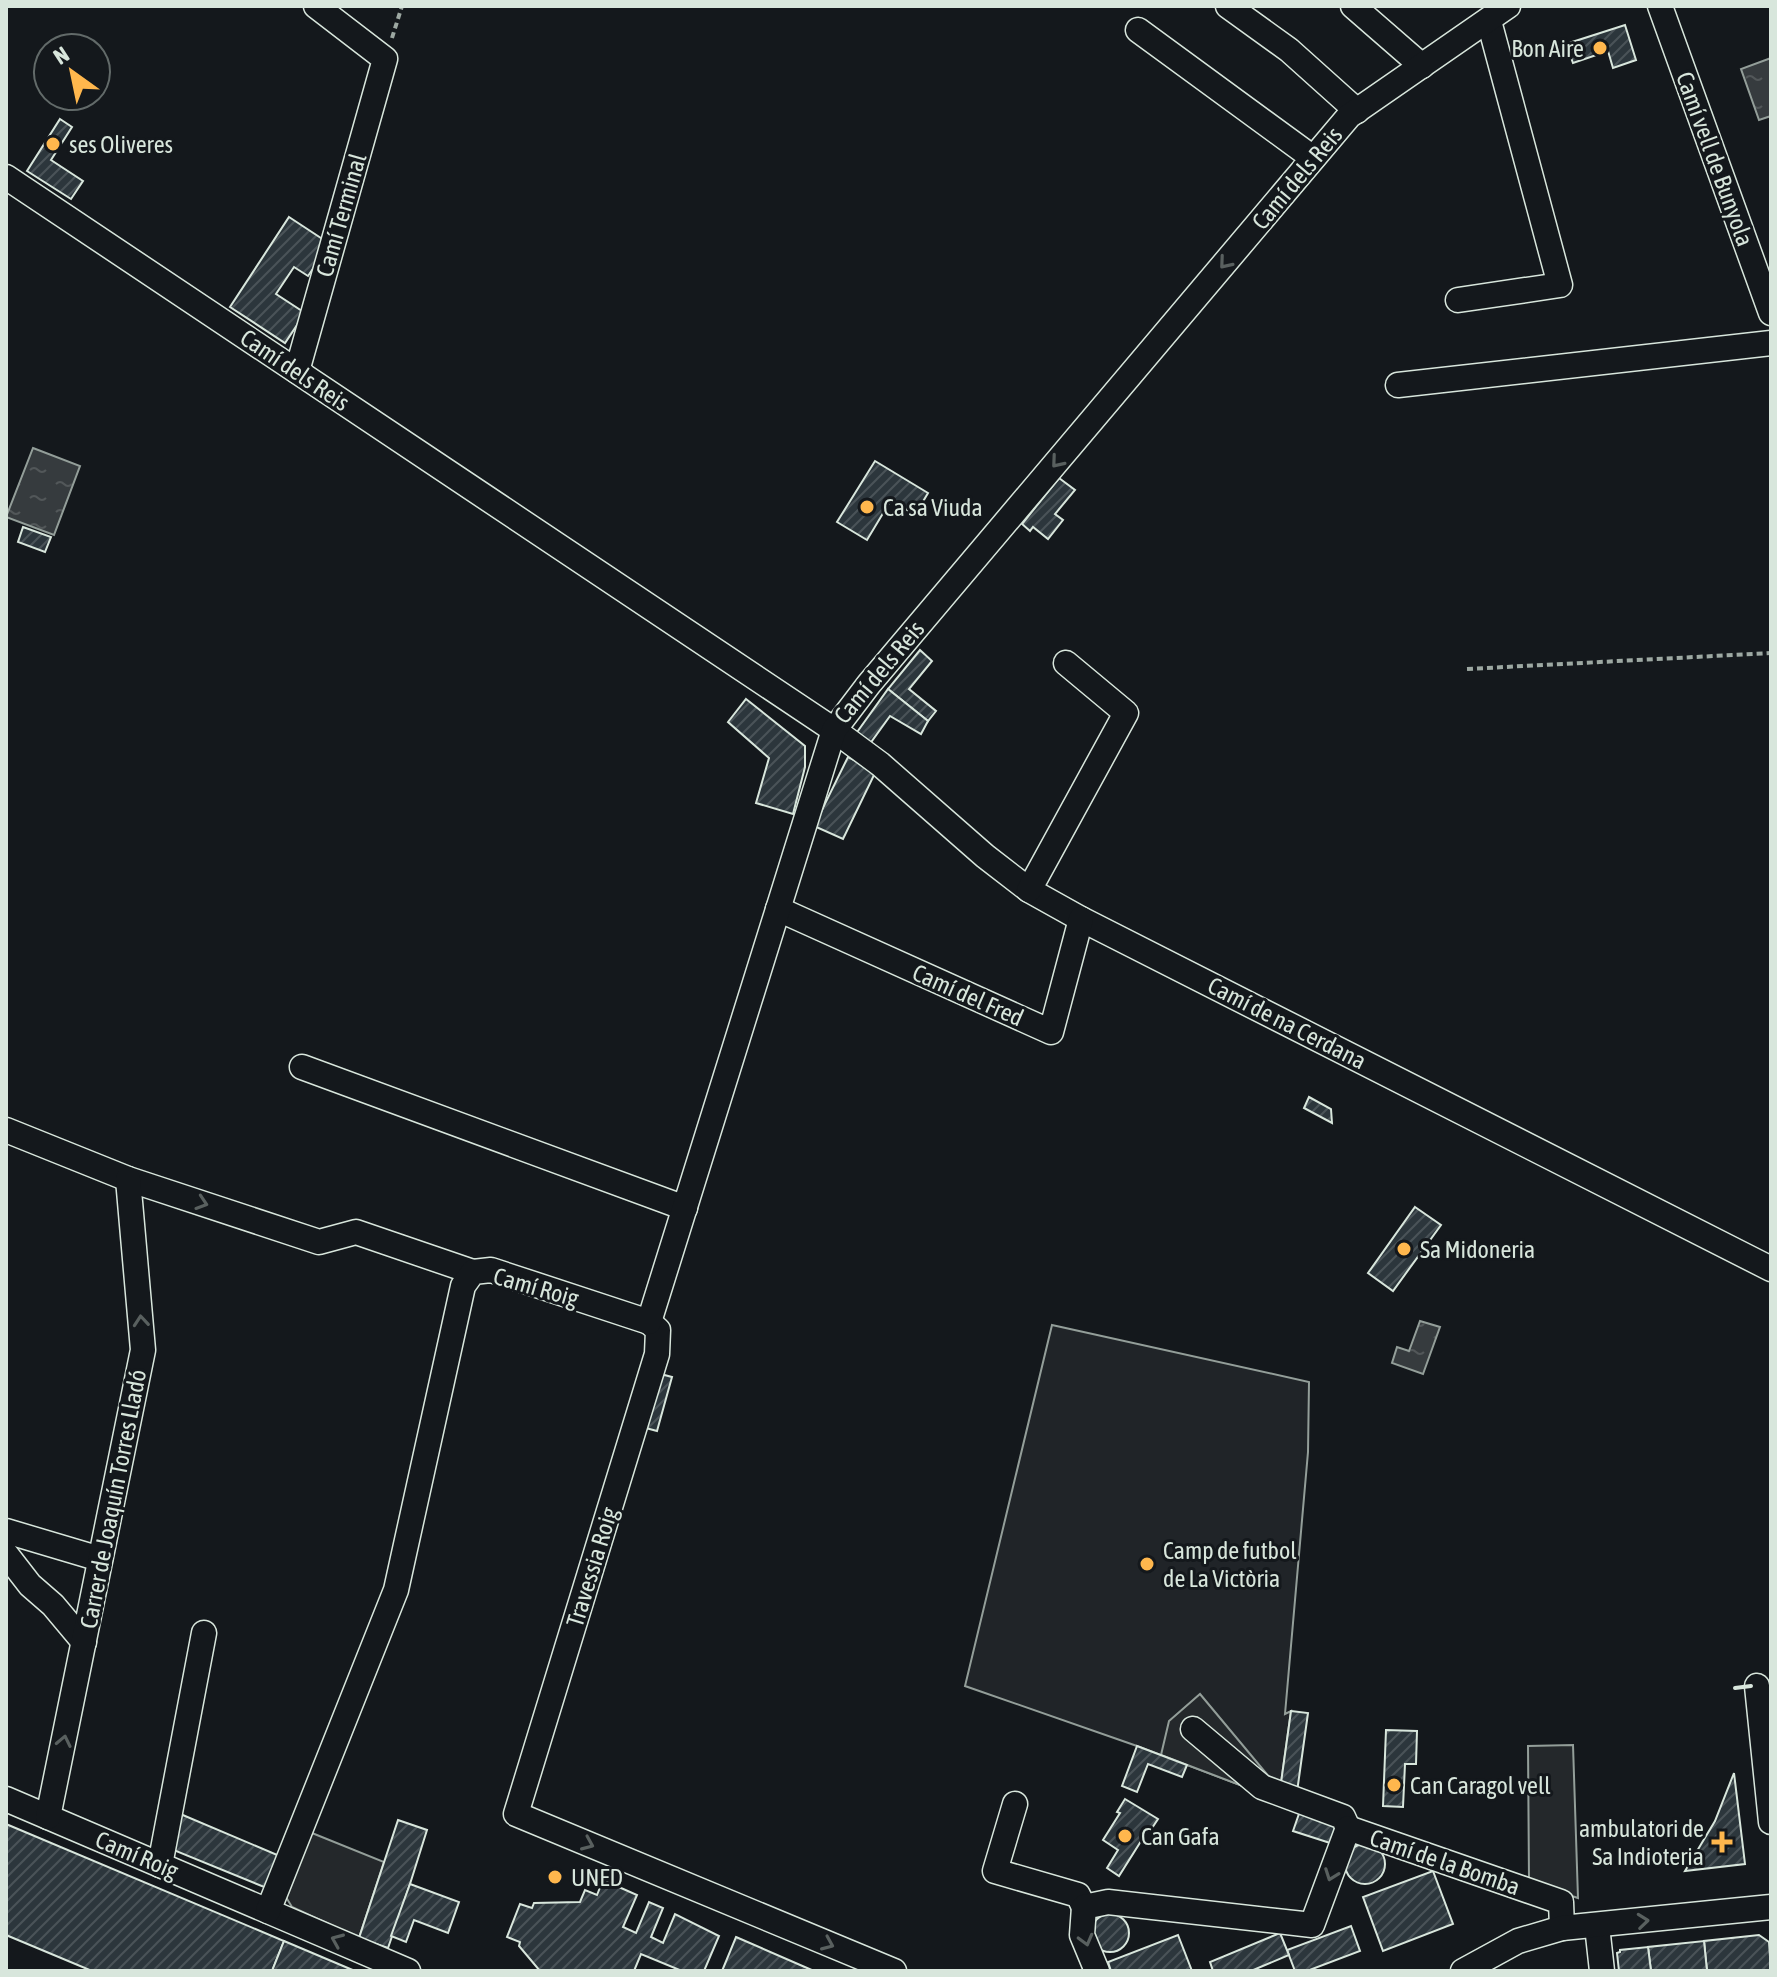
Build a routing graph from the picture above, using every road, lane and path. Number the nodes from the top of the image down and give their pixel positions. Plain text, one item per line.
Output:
1 (316, 6) edge
2 (402, 6) edge
3 (1228, 6) edge
4 (1353, 6) edge
5 (1660, 6) edge
6 (1499, 13) edge
7 (1138, 30) dead end
8 (385, 59) junction
9 (1422, 66) junction
10 (1357, 111) junction
11 (1313, 158) junction
12 (6, 177) edge
13 (1458, 300) dead end
14 (1771, 313) edge
15 (1771, 343) edge
16 (297, 371) junction
17 (1398, 385) dead end
18 (1771, 653) edge
19 (1066, 663) dead end
20 (1467, 669) dead end
21 (834, 730) junction
22 (1029, 890) junction
23 (778, 909) junction
24 (1081, 919) junction
25 (302, 1067) dead end
26 (6, 1130) edge
27 (128, 1179) junction
28 (685, 1208) junction
29 (1771, 1269) edge
30 (473, 1272) junction
31 (649, 1322) junction
32 (6, 1531) edge
33 (6, 1554) edge
34 (100, 1559) junction
35 (204, 1633) dead end
36 (84, 1642) junction
37 (1757, 1686) dead end
38 (1193, 1729) dead end
39 (6, 1799) edge
40 (1015, 1804) dead end
41 (48, 1817) junction
42 (1771, 1822) edge
43 (1348, 1828) junction
44 (160, 1865) junction
45 (1084, 1907) junction
46 (1771, 1907) edge
47 (268, 1911) junction
48 (1597, 1926) junction
49 (1562, 1928) junction
50 (408, 1971) edge
51 (894, 1971) edge
52 (1097, 1971) edge
53 (1463, 1971) edge
54 (1602, 1971) edge

1 - 8 street
2 - 8 path
3 - 10 street
4 - 9 street
5 - 14 street, Camí vell de Bunyola
6 - 9 street, Camí dels Reis
6 - 13 street
7 - 11 street
8 - 16 street, Camí Terminal
9 - 10 street, Camí dels Reis
10 - 11 street, Camí dels Reis
11 -> 21 street, Camí dels Reis
12 - 16 street, Camí dels Reis
15 - 17 street
16 - 21 street, Camí dels Reis
18 - 20 path
19 - 22 street
21 - 22 street, Camí de na Cerdana
21 - 23 street
22 - 24 street, Camí de na Cerdana
23 - 24 street, Camí del Fred
23 - 28 street
24 - 29 street, Camí de na Cerdana
25 - 28 street
26 - 27 street
27 -> 30 street
34 -> 27 street, Carrer de Joaquín Torres Lladó
28 - 31 street
30 - 31 street, Camí Roig
30 - 47 street, Camí Roig
31 -> 51 street, Travessia Roig
32 - 34 street
33 - 36 street
34 - 36 street, Carrer de Joaquín Torres Lladó
35 - 44 street
41 -> 36 street, Carrer de Joaquín Torres Lladó
37 - 42 street
38 - 43 street
39 - 41 street, Camí Roig
40 - 45 street
41 - 44 street, Camí Roig
43 -> 45 street, Camí de la Bomba
43 - 49 street, Camí de la Bomba
44 - 47 street, Camí Roig
45 -> 52 street
48 -> 46 street
50 -> 47 street, Camí Roig
48 - 49 street
48 - 54 street
49 - 53 street

